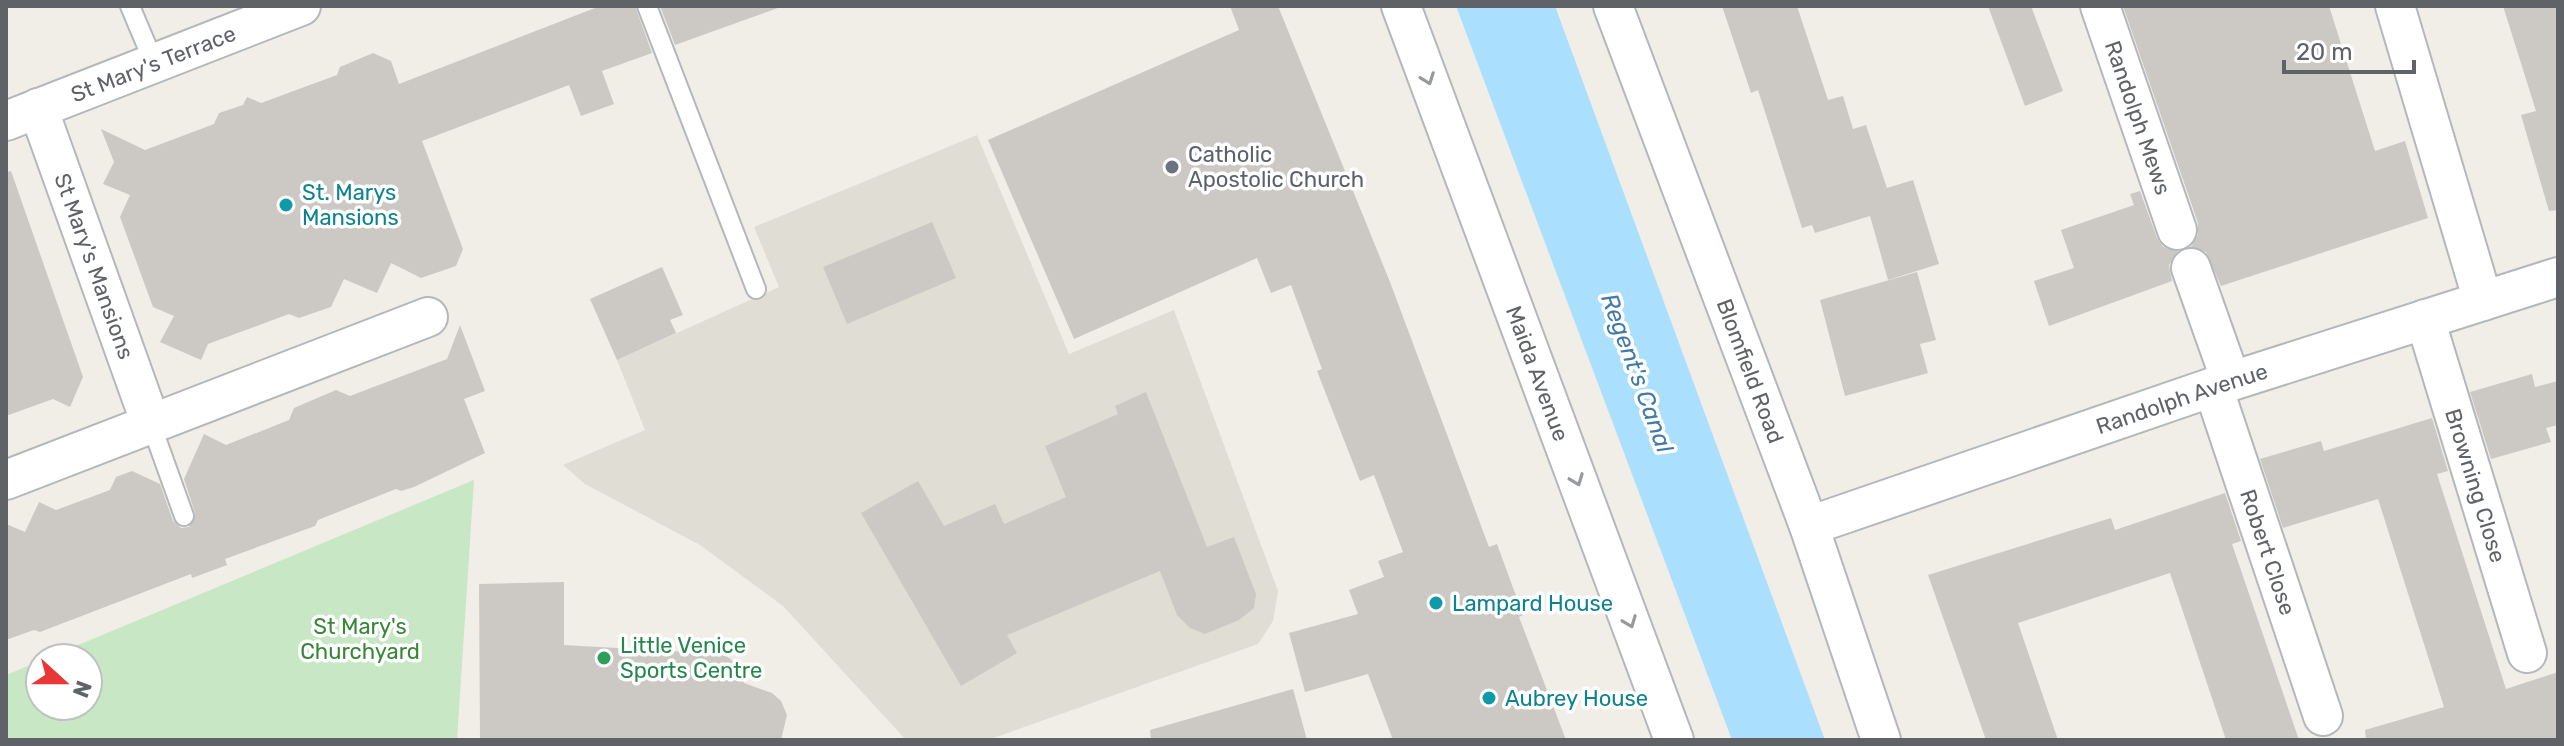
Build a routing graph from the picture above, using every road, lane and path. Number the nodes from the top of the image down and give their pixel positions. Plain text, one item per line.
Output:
1 (130, 6) edge
2 (301, 6) edge
3 (647, 6) edge
4 (1401, 6) edge
5 (1613, 6) edge
6 (2100, 6) edge
7 (2395, 6) edge
8 (154, 63) junction
9 (22, 114) edge
10 (2177, 230) dead end
11 (2191, 268) dead end
12 (2558, 277) edge
13 (756, 289) dead end
14 (2483, 301) junction
15 (428, 317) dead end
16 (2425, 319) junction
17 (2222, 384) junction
18 (151, 424) junction
19 (6, 480) edge
20 (184, 516) dead end
21 (1809, 526) junction
22 (2527, 653) dead end
23 (2323, 716) dead end
24 (1674, 740) edge
25 (1881, 740) edge

1 - 8 lane
2 - 8 street, St Mary's Terrace
3 - 13 lane
4 -> 24 street, Maida Avenue
5 - 21 street, Blomfield Road
6 - 10 street, Randolph Mews
7 - 14 street
8 - 9 street, St Mary's Terrace
9 - 18 street, St Mary's Mansions
11 - 17 street
12 - 14 street, Randolph Avenue
14 - 16 street, Randolph Avenue
15 - 18 street
16 - 17 street, Randolph Avenue
16 - 22 street, Browning Close
17 - 21 street, Randolph Avenue
17 - 23 street, Robert Close
18 - 19 street
18 - 20 lane
21 - 25 street, Blomfield Road

